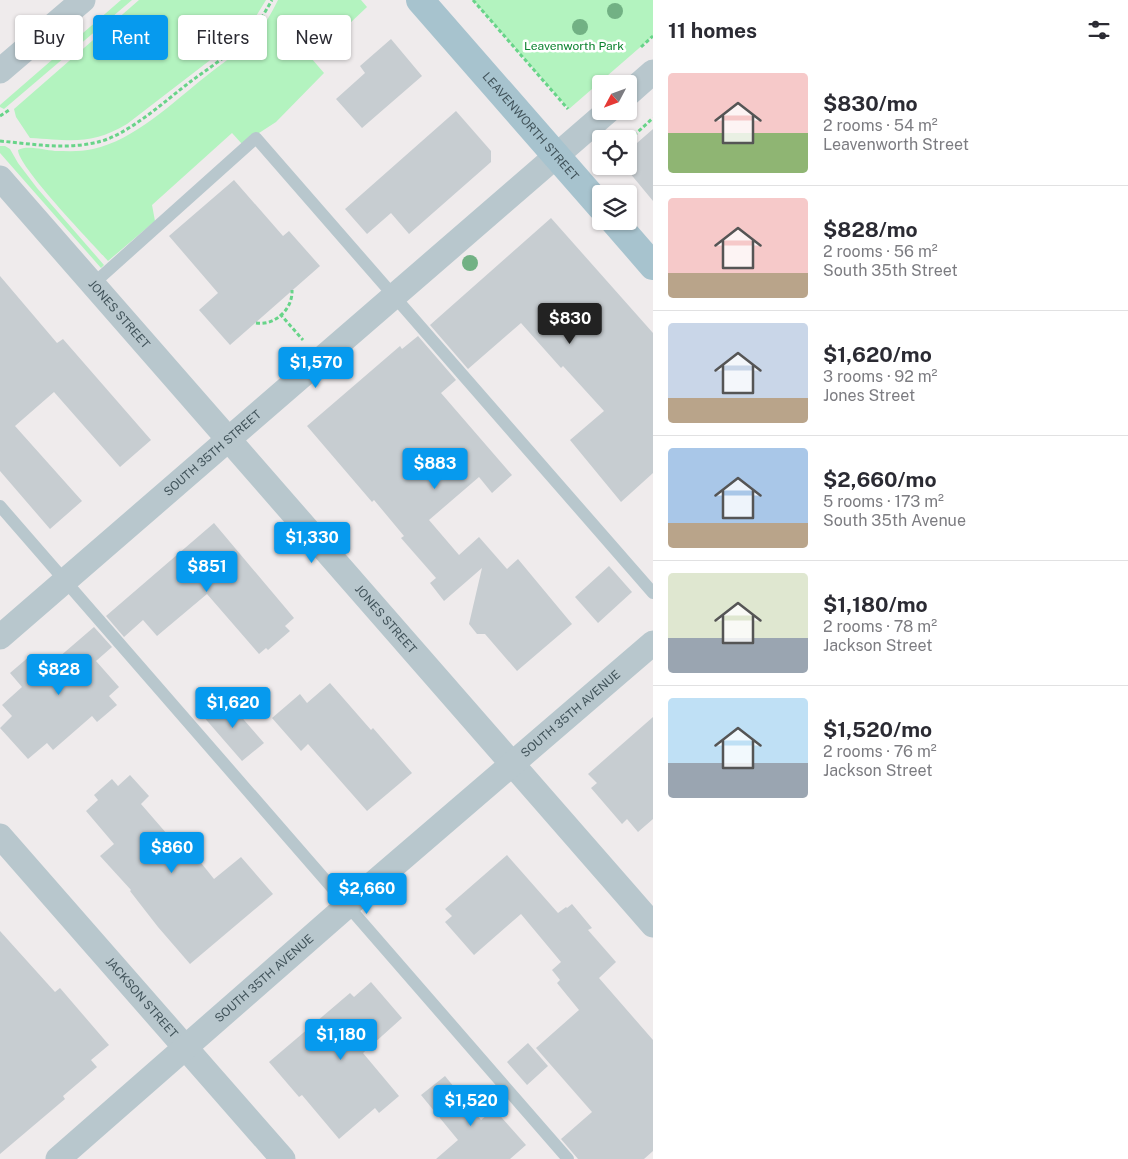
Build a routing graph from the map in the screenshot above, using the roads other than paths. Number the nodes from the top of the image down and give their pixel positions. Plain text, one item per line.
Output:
1 (82, 0) edge
2 (420, 0) edge
3 (0, 71) edge
4 (653, 72) edge
5 (638, 85) edge
6 (598, 120) edge
7 (556, 156) junction
8 (0, 178) edge
9 (592, 197) edge
10 (622, 230) edge
11 (653, 266) edge
12 (93, 284) junction
13 (393, 296) junction
14 (228, 438) junction
15 (0, 506) edge
16 (64, 580) junction
17 (653, 593) edge
18 (0, 637) edge
19 (653, 643) edge
20 (513, 763) junction
21 (0, 836) edge
22 (348, 905) junction
23 (653, 925) edge
24 (185, 1047) junction
25 (58, 1159) edge
26 (283, 1159) edge
27 (568, 1159) edge

1 - 3 street
2 - 7 main road, LEAVENWORTH STREET
4 - 5 street
6 - 7 street, SOUTH 35TH STREET
7 - 9 main road, LEAVENWORTH STREET
7 - 13 street, SOUTH 35TH STREET
8 - 12 street, JONES STREET
10 - 11 main road
12 - 13 lane
12 - 14 street, JONES STREET
13 - 14 street, SOUTH 35TH STREET
13 - 17 lane
14 - 16 street, SOUTH 35TH STREET
14 - 20 street, JONES STREET
15 - 16 lane
16 - 18 street, SOUTH 35TH STREET
16 - 22 lane
19 - 20 street, SOUTH 35TH AVENUE
20 - 22 street, SOUTH 35TH AVENUE
20 - 23 street, JONES STREET
21 - 24 street, JACKSON STREET
22 - 24 street, SOUTH 35TH AVENUE
22 - 27 lane
24 - 25 street, SOUTH 35TH AVENUE
24 - 26 street, JACKSON STREET

